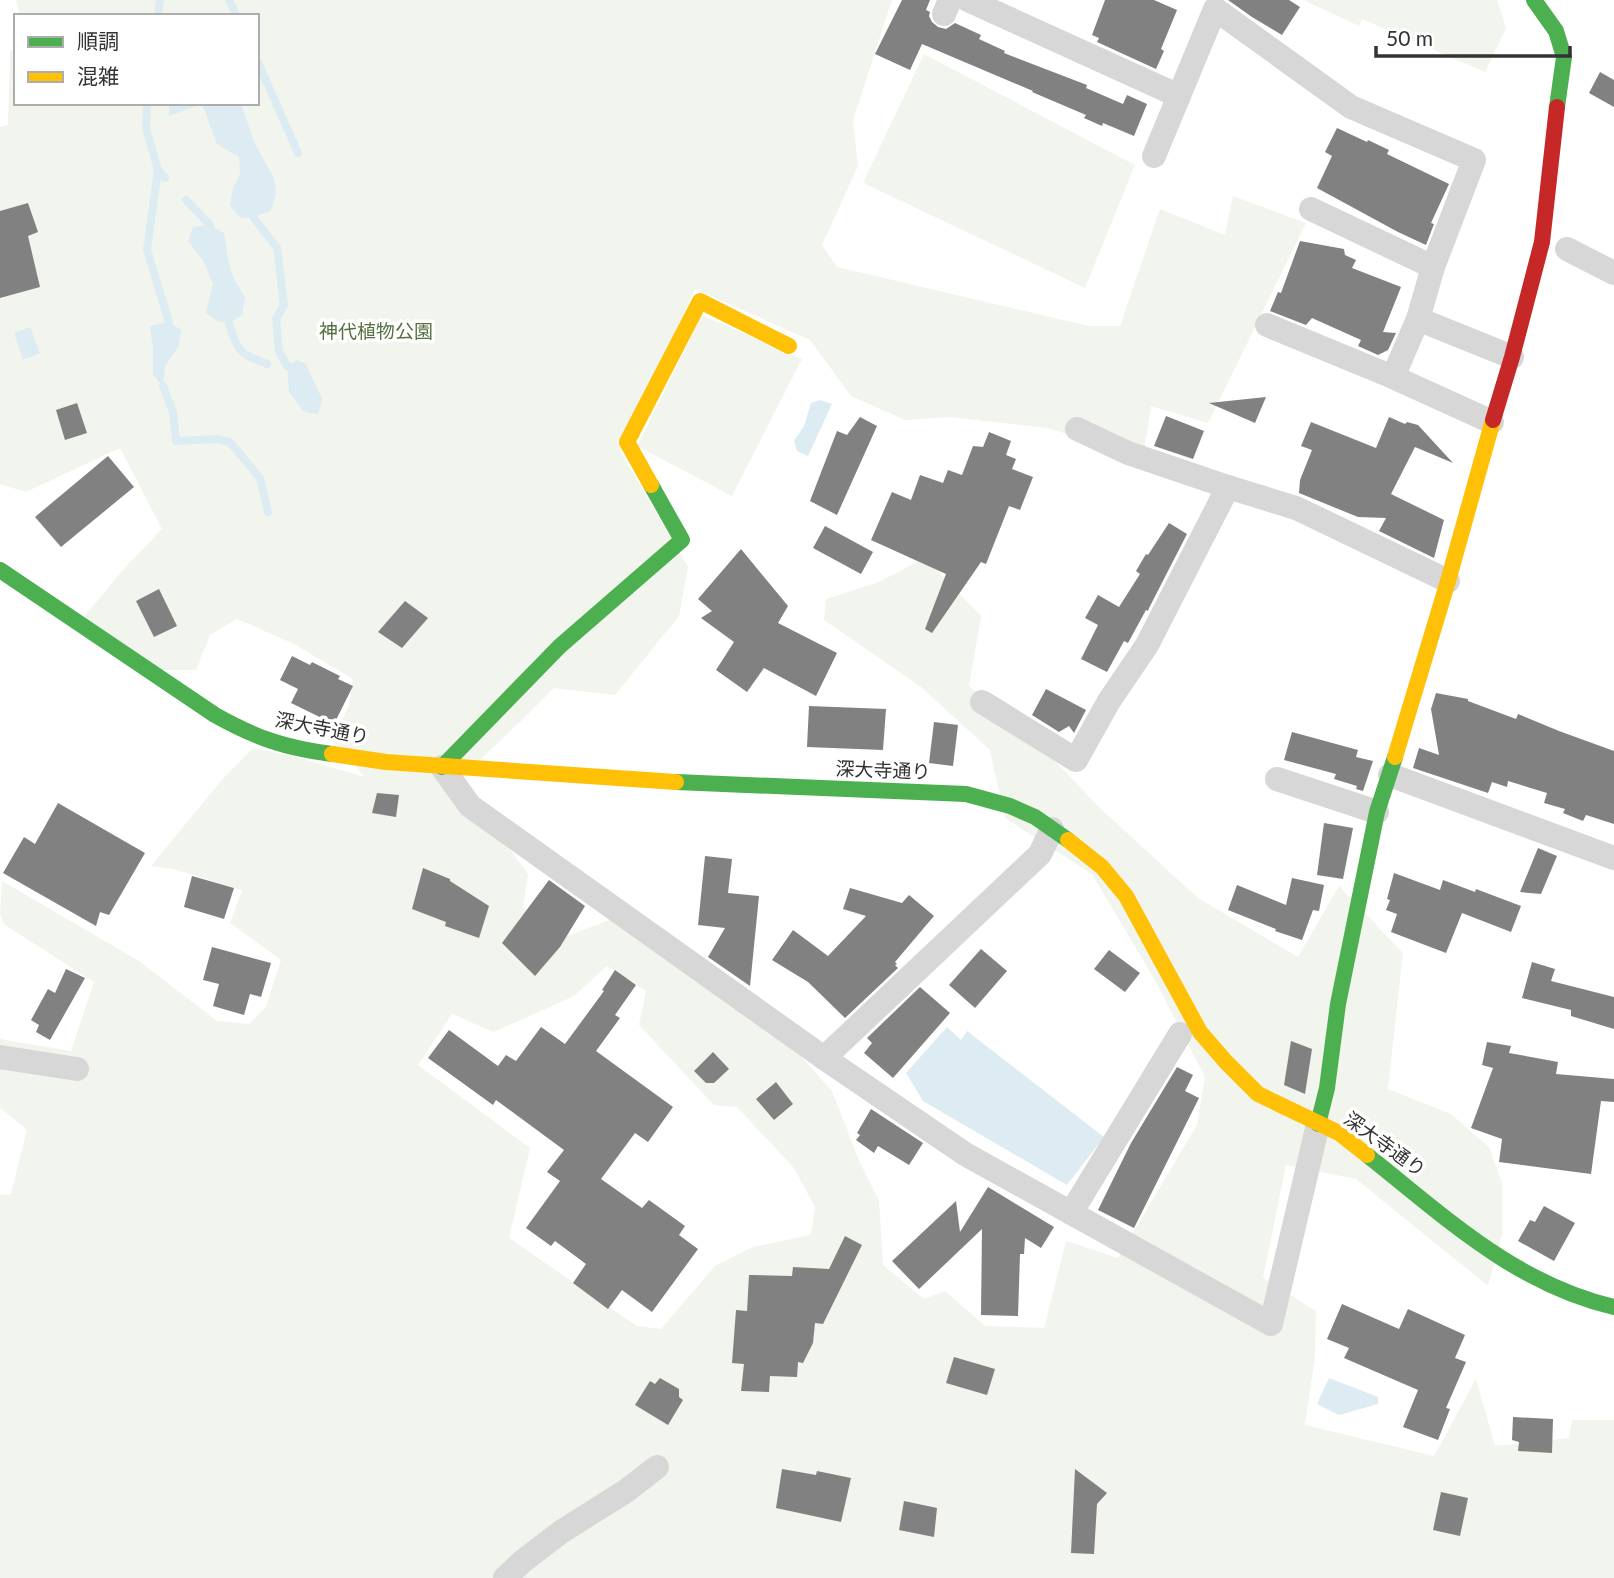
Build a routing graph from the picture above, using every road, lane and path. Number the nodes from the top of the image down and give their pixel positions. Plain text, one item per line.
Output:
1 (968, 0) edge
2 (1534, 0) edge
3 (1207, 5) edge
4 (1179, 96) junction
5 (1154, 156) dead end
6 (1311, 209) dead end
7 (1567, 249) dead end
8 (1433, 267) junction
9 (1614, 273) edge
10 (1418, 319) junction
11 (1267, 325) dead end
12 (789, 346) dead end
13 (1512, 357) junction
14 (1393, 377) junction
15 (1492, 422) junction
16 (1077, 429) dead end
17 (1228, 487) junction
18 (0, 570) edge
19 (1448, 581) junction
20 (982, 702) dead end
21 (442, 767) junction
22 (1390, 775) junction
23 (1277, 779) dead end
24 (1377, 812) junction
25 (1052, 829) junction
26 (1614, 858) edge
27 (1180, 1034) dead end
28 (0, 1057) edge
29 (824, 1058) junction
30 (77, 1069) dead end
31 (1318, 1124) junction
32 (1071, 1213) junction
33 (1614, 1307) edge
34 (657, 1467) dead end
35 (505, 1578) edge

1 - 4 street
2 - 13 street
3 - 4 street
3 - 8 street
4 - 5 street
6 - 8 street
7 - 9 street
8 - 10 street
10 - 13 street
10 - 14 street
11 - 14 street
12 - 21 street
13 - 15 street
14 - 15 street
15 - 19 street
16 - 17 street
17 - 19 street
17 - 20 street
18 - 21 street, 深大寺通り
19 - 22 street
21 - 25 street, 深大寺通り
21 - 29 street
22 - 24 street
22 - 26 street
23 - 24 street
24 - 31 street
25 - 29 street
25 - 31 street, 深大寺通り
27 - 32 street
28 - 30 street
29 - 32 street
31 - 32 street
31 - 33 street, 深大寺通り
34 - 35 street

